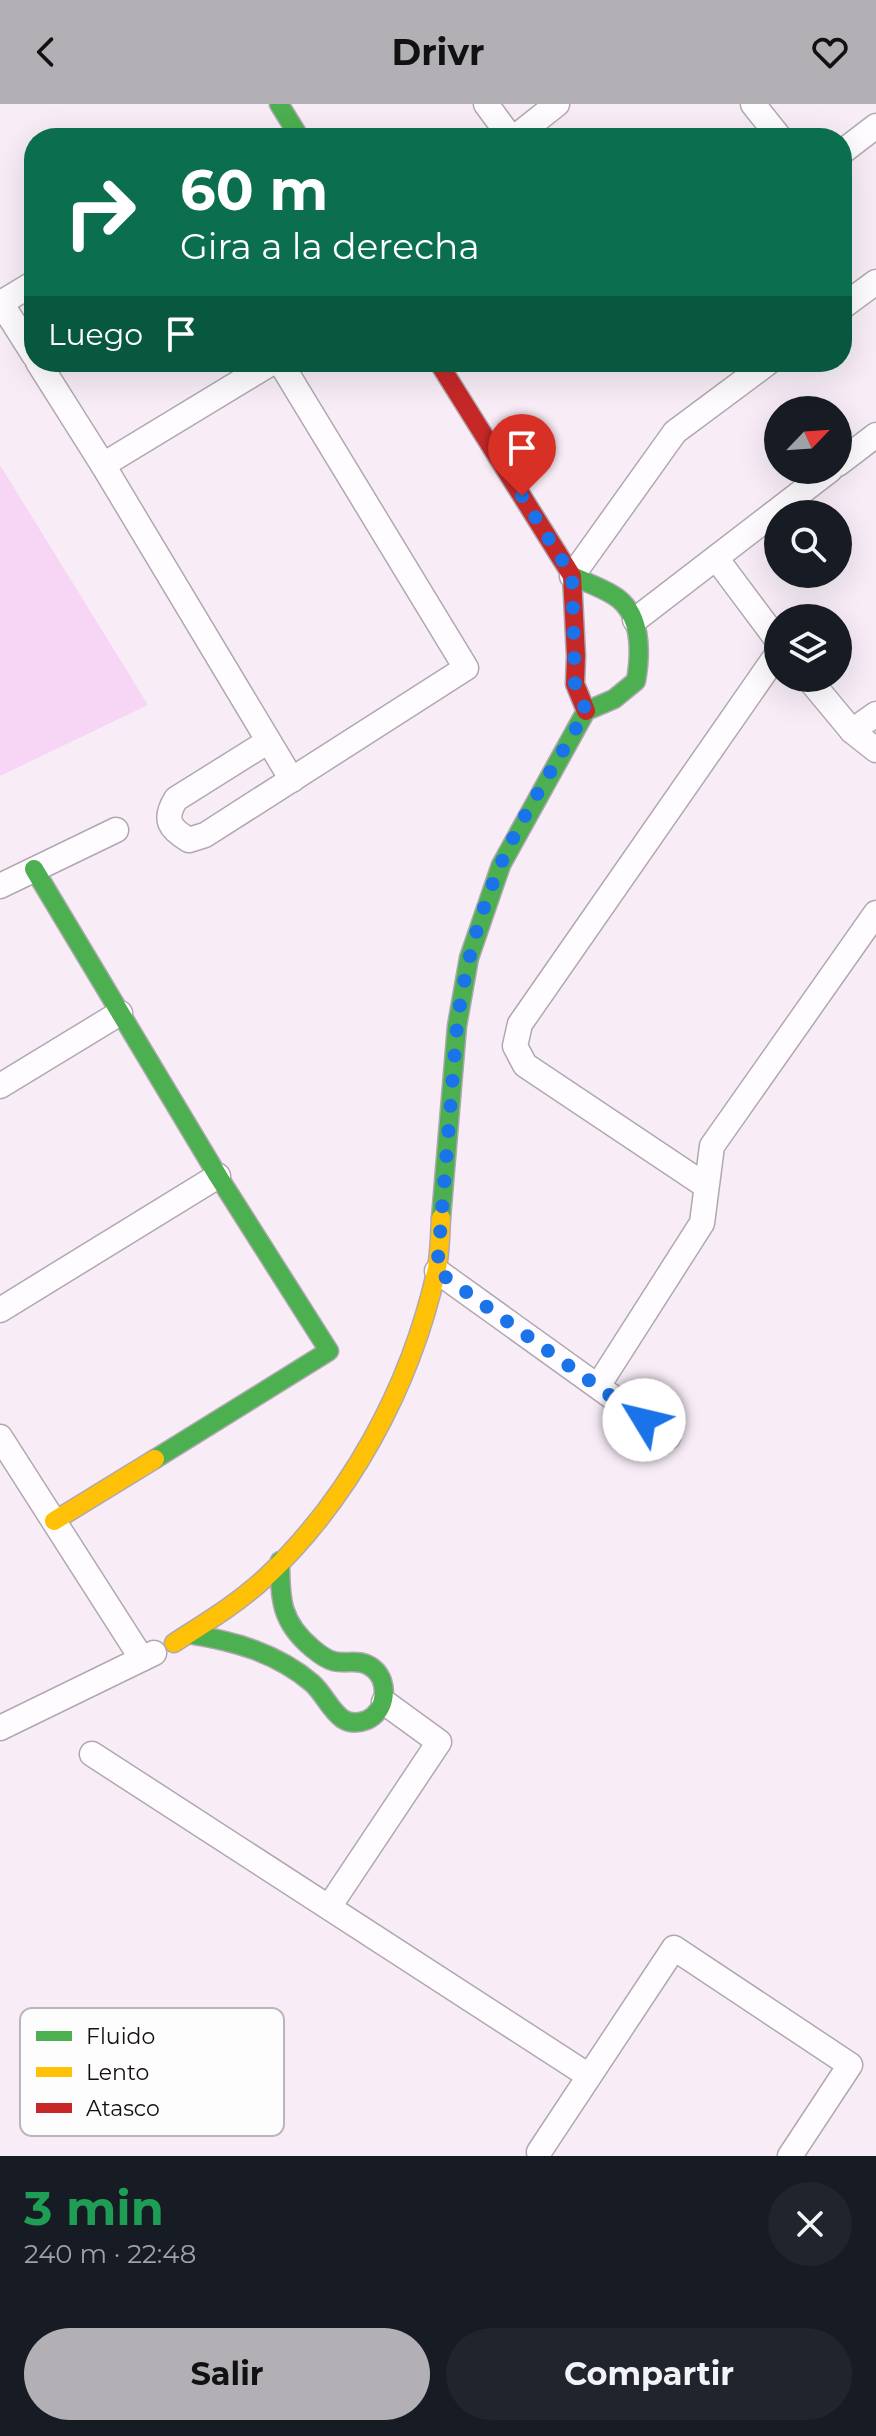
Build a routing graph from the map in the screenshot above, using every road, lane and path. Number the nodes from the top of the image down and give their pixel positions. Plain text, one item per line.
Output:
1 (279, 104) edge
2 (486, 104) edge
3 (557, 104) edge
4 (753, 104) edge
5 (876, 126) edge
6 (294, 128) edge
7 (505, 128) edge
8 (526, 128) edge
9 (772, 128) edge
10 (852, 144) edge
11 (876, 282) edge
12 (24, 289) edge
13 (852, 300) edge
14 (24, 339) edge
15 (44, 372) edge
16 (256, 372) edge
17 (286, 372) edge
18 (444, 372) edge
19 (756, 372) edge
20 (876, 435) edge
21 (852, 453) edge
22 (103, 465) junction
23 (812, 484) edge
24 (716, 558) junction
25 (572, 576) junction
26 (635, 620) junction
27 (764, 622) edge
28 (764, 673) edge
29 (820, 692) edge
30 (586, 711) junction
31 (876, 714) edge
32 (852, 731) junction
33 (267, 742) junction
34 (876, 750) edge
35 (292, 780) junction
36 (116, 830) dead end
37 (34, 869) junction
38 (0, 886) edge
39 (876, 913) edge
40 (120, 1013) junction
41 (0, 1086) edge
42 (218, 1176) junction
43 (706, 1186) junction
44 (437, 1271) junction
45 (0, 1310) edge
46 (598, 1386) junction
47 (0, 1437) edge
48 (668, 1437) dead end
49 (54, 1521) junction
50 (280, 1561) junction
51 (181, 1639) junction
52 (142, 1659) junction
53 (384, 1702) junction
54 (0, 1728) edge
55 (92, 1754) dead end
56 (329, 1907) junction
57 (589, 2076) junction
58 (539, 2152) dead end
59 (790, 2156) edge

1 - 6 street
2 - 7 street
3 - 8 street
4 - 9 street
5 - 10 street
11 - 13 street
12 - 14 street
15 - 22 street
16 - 22 street
17 - 35 street
18 - 25 street
19 - 25 street
20 - 21 street
22 - 33 street
23 - 24 street
24 - 26 street
24 - 27 street
25 - 26 street
25 - 30 street
26 - 30 street
28 - 43 street
29 - 32 street
30 - 44 street
31 - 32 street
32 - 34 street
33 - 35 street
33 - 35 street
36 - 37 street
37 - 38 street
37 - 40 street
39 - 43 street
40 - 41 street
40 - 42 street
42 - 45 street
42 - 49 street
43 - 46 street
44 - 46 street
44 - 50 street
46 - 48 street
47 - 49 street
49 - 52 street
50 - 51 street
50 - 53 street
51 - 52 street
51 - 53 street
52 - 54 street
53 - 56 street
55 - 56 street
56 - 57 street
57 - 58 street
57 - 59 street

